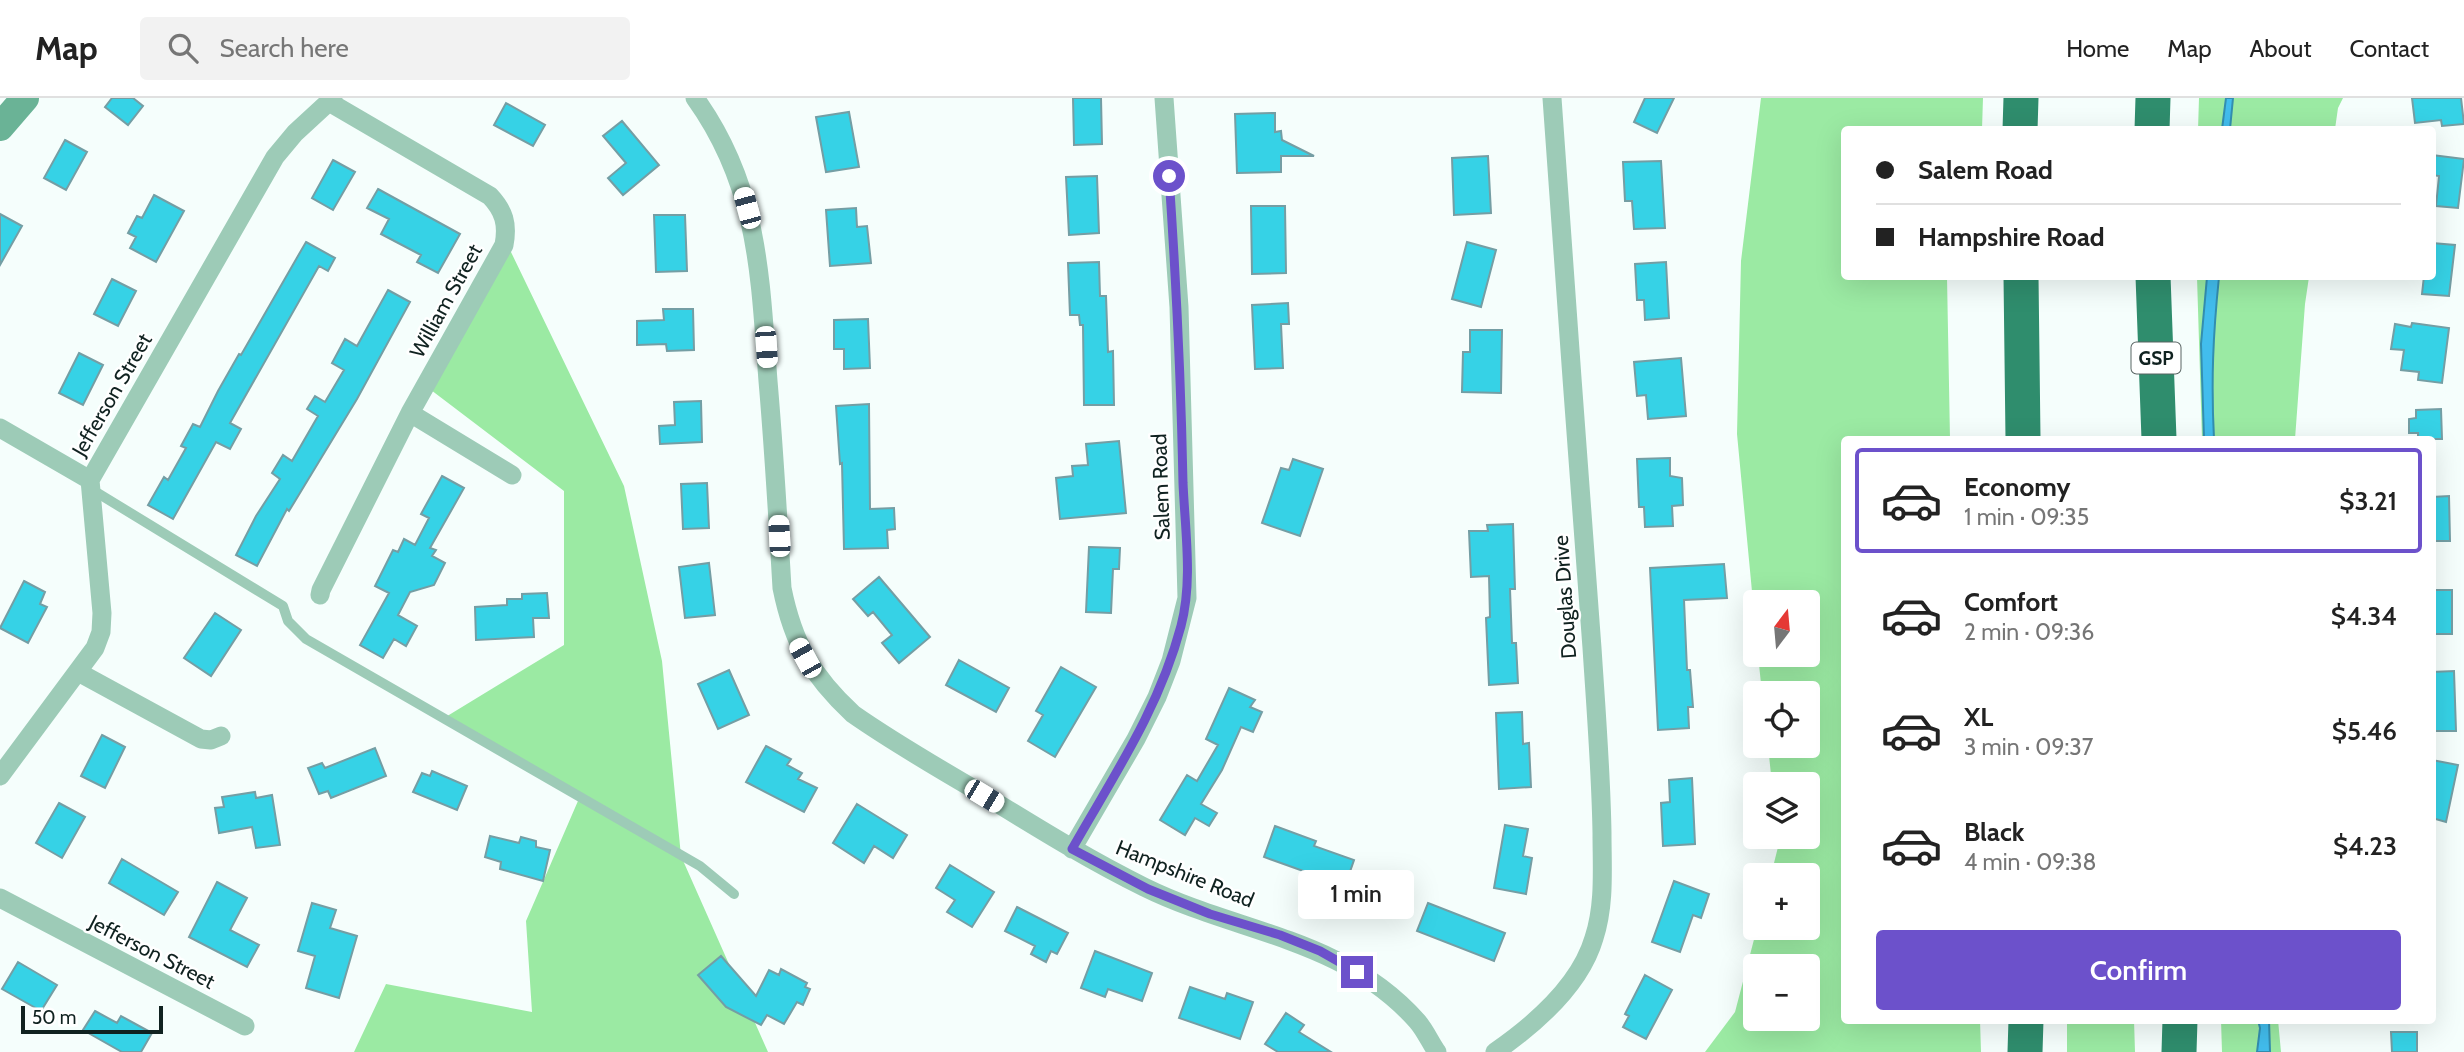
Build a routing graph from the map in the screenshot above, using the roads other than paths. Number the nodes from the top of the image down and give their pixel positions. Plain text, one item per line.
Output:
1 (26, 98) edge
2 (695, 98) edge
3 (1164, 98) edge
4 (1552, 98) edge
5 (2021, 98) edge
6 (2153, 98) edge
7 (331, 100) edge
8 (2020, 126) edge
9 (2152, 126) edge
10 (0, 127) edge
11 (2021, 280) edge
12 (2153, 280) edge
13 (410, 413) junction
14 (0, 428) edge
15 (2023, 436) edge
16 (2158, 436) edge
17 (512, 475) dead end
18 (90, 485) junction
19 (320, 595) dead end
20 (78, 671) junction
21 (221, 736) dead end
22 (0, 776) edge
23 (1072, 849) junction
24 (734, 894) dead end
25 (0, 898) edge
26 (2026, 1024) edge
27 (2180, 1024) edge
28 (245, 1026) dead end
29 (1437, 1052) edge
30 (1494, 1052) edge
31 (2025, 1052) edge
32 (2179, 1052) edge

1 - 10 main road
2 - 23 street, Hampshire Road
3 - 23 street, Salem Road
4 - 30 street, Douglas Drive
5 - 8 highway
6 - 9 highway
7 - 13 street, William Street
7 - 18 street, Jefferson Street
11 - 15 highway
12 - 16 highway, GSP
13 - 17 street
13 - 19 street, William Street
14 - 18 street
18 - 20 street, Jefferson Street
18 - 24 lane
20 - 21 street
20 - 22 street, Jefferson Street
23 - 29 street, Hampshire Road
25 - 28 street, Jefferson Street
26 - 31 highway
27 - 32 highway

